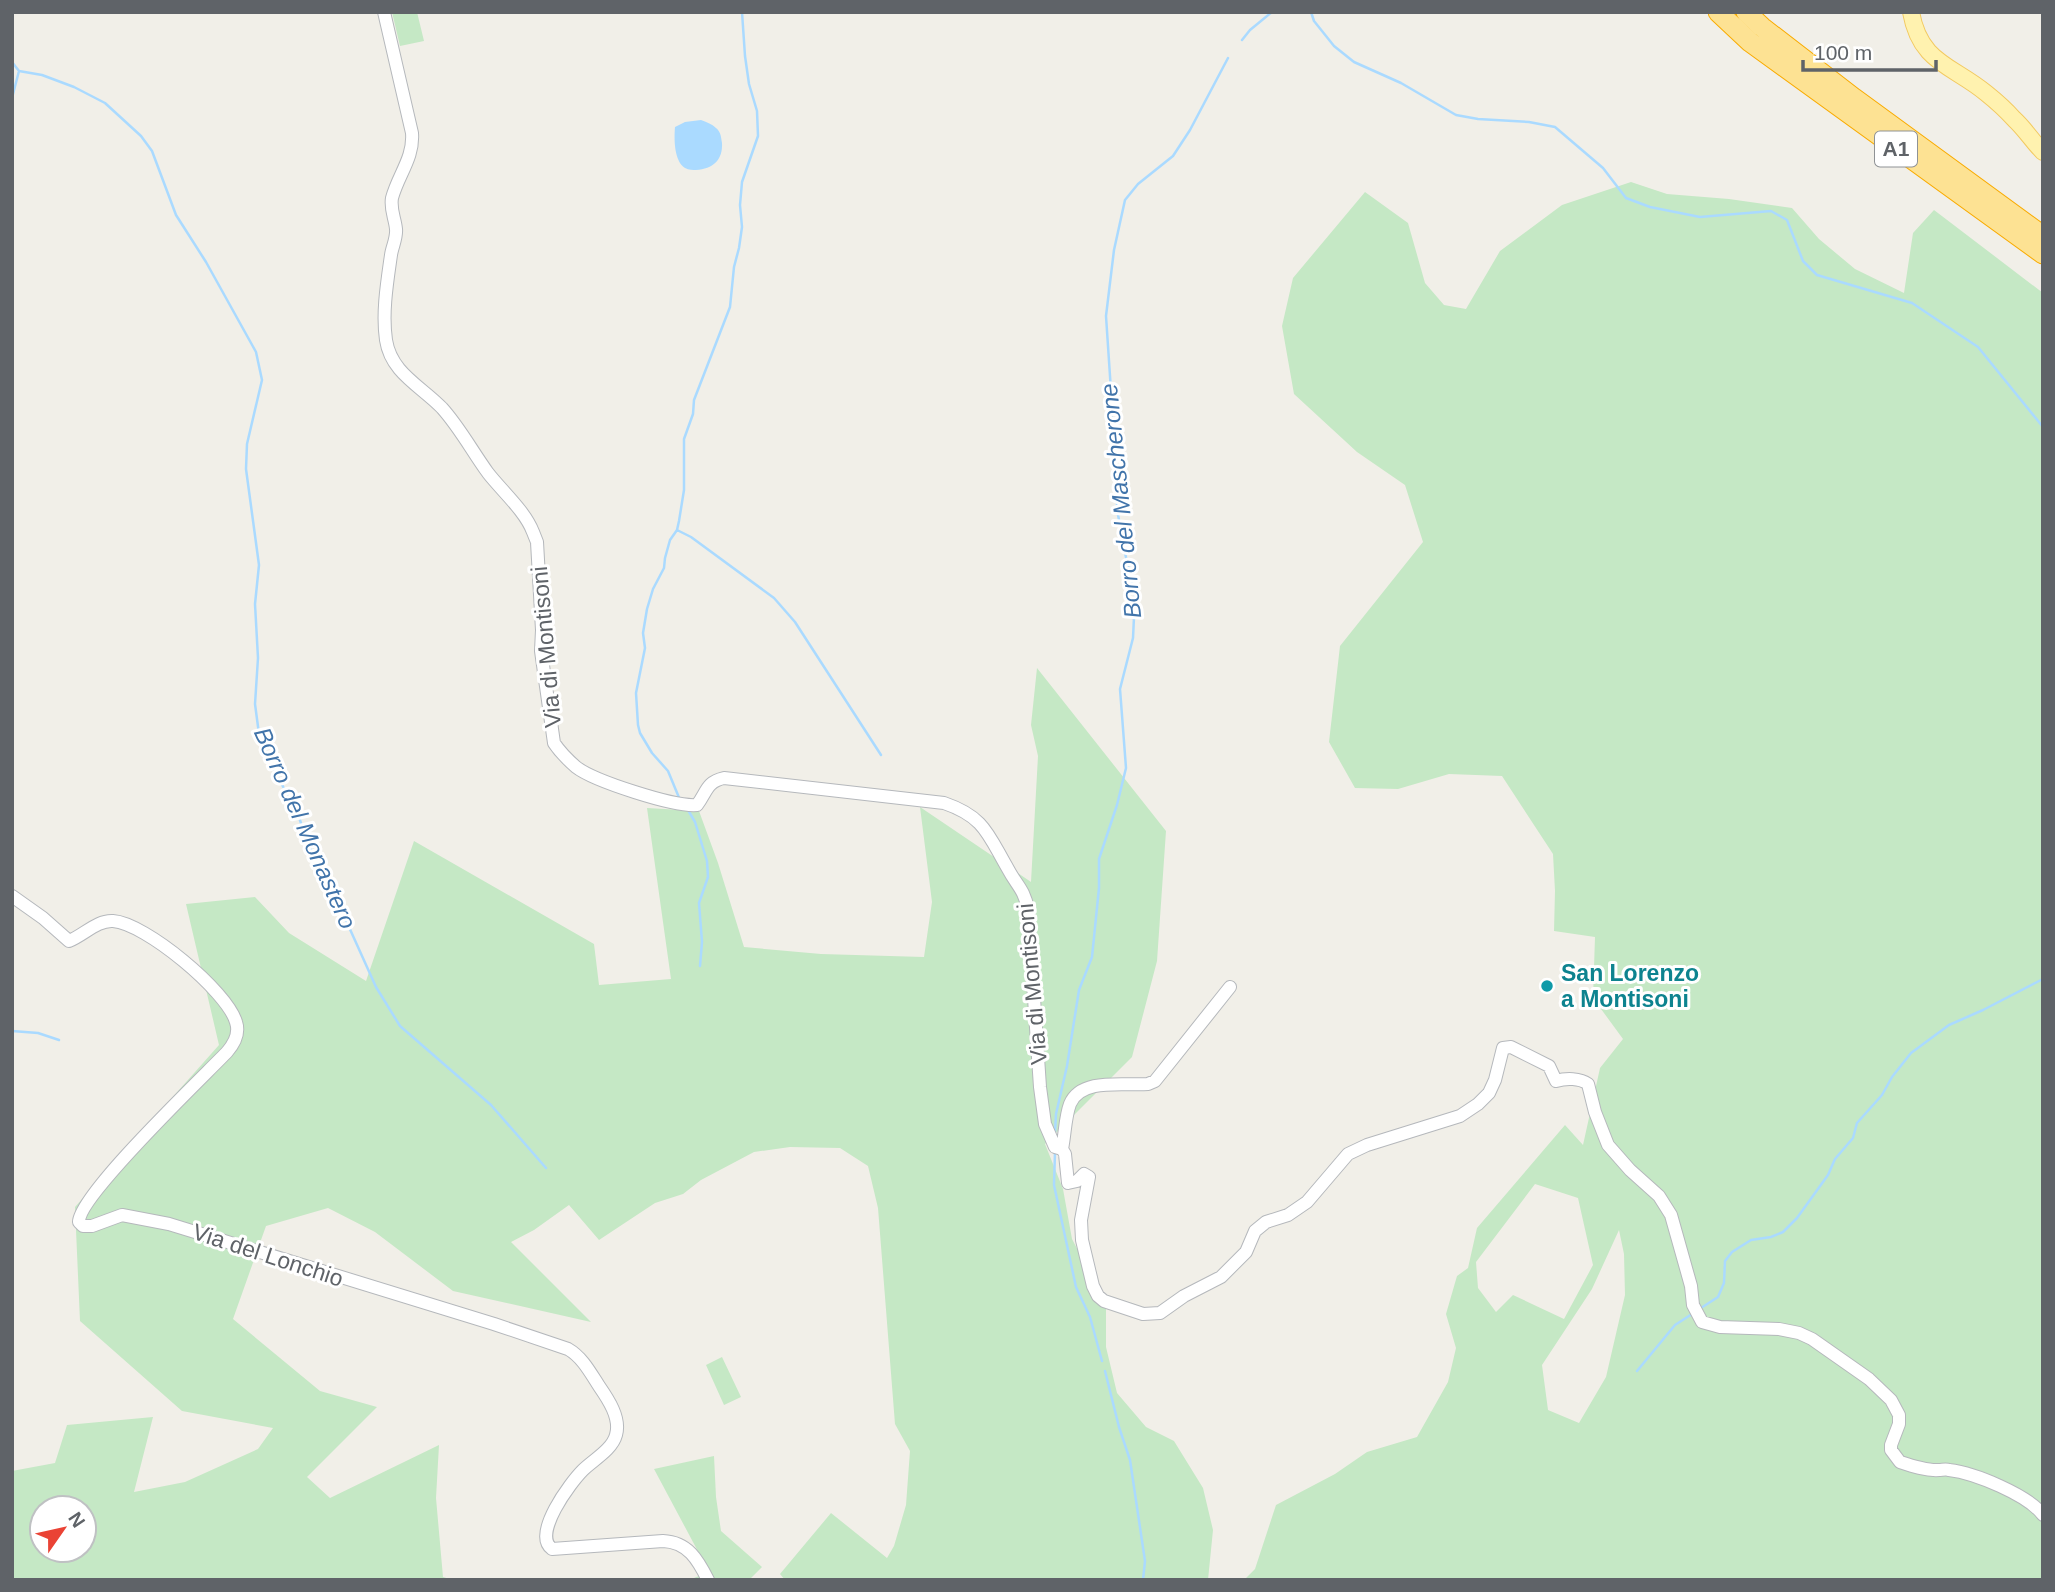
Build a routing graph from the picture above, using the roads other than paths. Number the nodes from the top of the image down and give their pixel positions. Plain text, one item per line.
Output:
1 (384, 12) edge
2 (1717, 12) edge
3 (1746, 12) edge
4 (1911, 12) edge
5 (2043, 152) edge
6 (2043, 236) edge
7 (2043, 254) edge
8 (17, 900) edge
9 (1230, 987) dead end
10 (1062, 1149) junction
11 (2043, 1516) edge
12 (708, 1580) edge

1 - 10 street, Via di Montisoni
2 - 7 highway, A1
3 - 6 highway, A1
4 - 5 main road
8 - 12 street, Via del Lonchio
9 - 10 street, Via di Montisoni
10 - 11 street, Via di Montisoni

